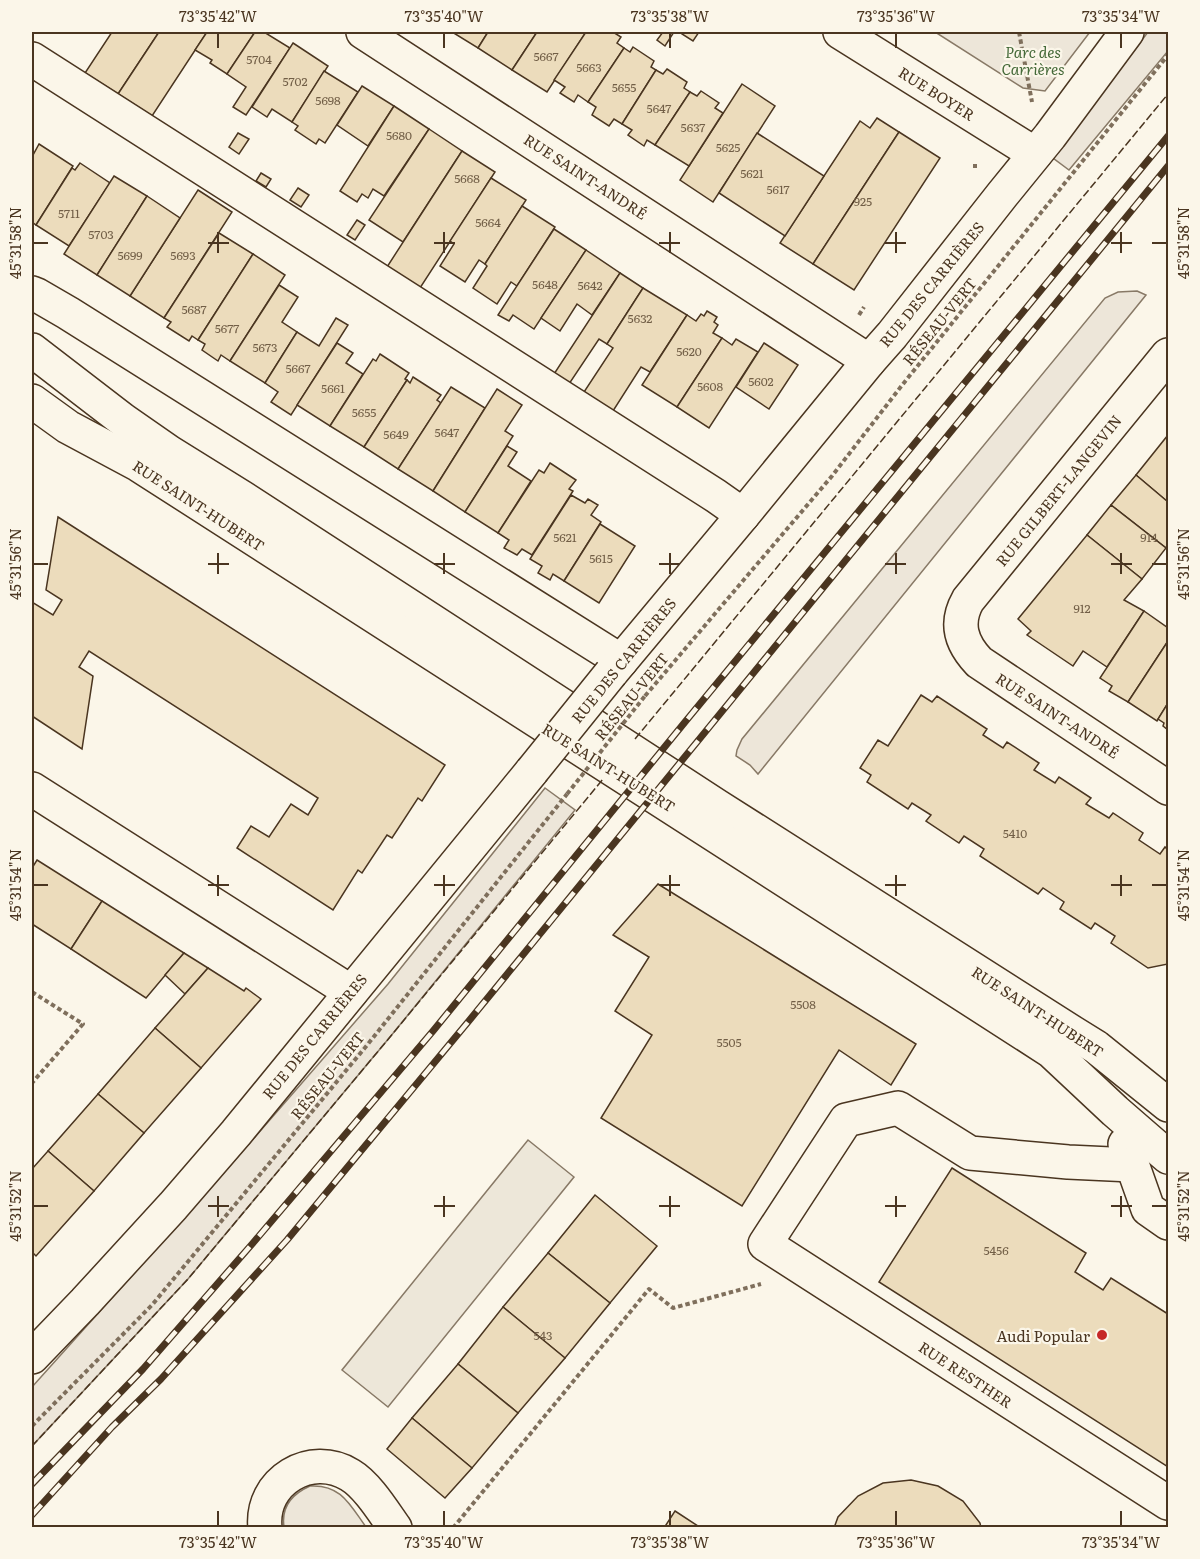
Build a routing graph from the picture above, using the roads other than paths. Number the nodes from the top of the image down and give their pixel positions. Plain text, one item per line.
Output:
1 (363, 32) edge
2 (840, 32) edge
3 (1127, 32) edge
4 (32, 59) edge
5 (1035, 154) junction
6 (32, 293) edge
7 (32, 350) edge
8 (1168, 355) edge
9 (869, 361) junction
10 (32, 401) edge
11 (743, 516) junction
12 (962, 630) joint
13 (616, 667) junction
14 (1168, 788) edge
15 (32, 789) edge
16 (351, 992) junction
17 (1168, 1105) edge
18 (1115, 1111) junction
19 (1168, 1157) edge
20 (1132, 1165) junction
21 (1168, 1223) edge
22 (32, 1357) edge
23 (1168, 1503) edge
24 (265, 1527) edge
25 (395, 1527) edge

1 - 9 street, RUE SAINT-ANDRÉ
2 - 5 street, RUE BOYER
3 - 5 street, RUE DES CARRIÈRES
4 - 11 street
5 - 9 street, RUE DES CARRIÈRES
6 - 13 street
7 - 17 street, RUE SAINT-HUBERT
8 - 12 street, RUE GILBERT-LANGEVIN
9 - 11 street, RUE DES CARRIÈRES
10 - 18 street, RUE SAINT-HUBERT
11 - 13 street, RUE DES CARRIÈRES
12 - 14 street, RUE SAINT-ANDRÉ
13 - 16 street, RUE DES CARRIÈRES, bridge
15 - 16 street
16 - 22 street, RUE DES CARRIÈRES
18 - 19 street, RUE SAINT-HUBERT
18 - 20 street
20 - 21 street
20 - 23 street, RUE RESTHER
24 - 25 street

